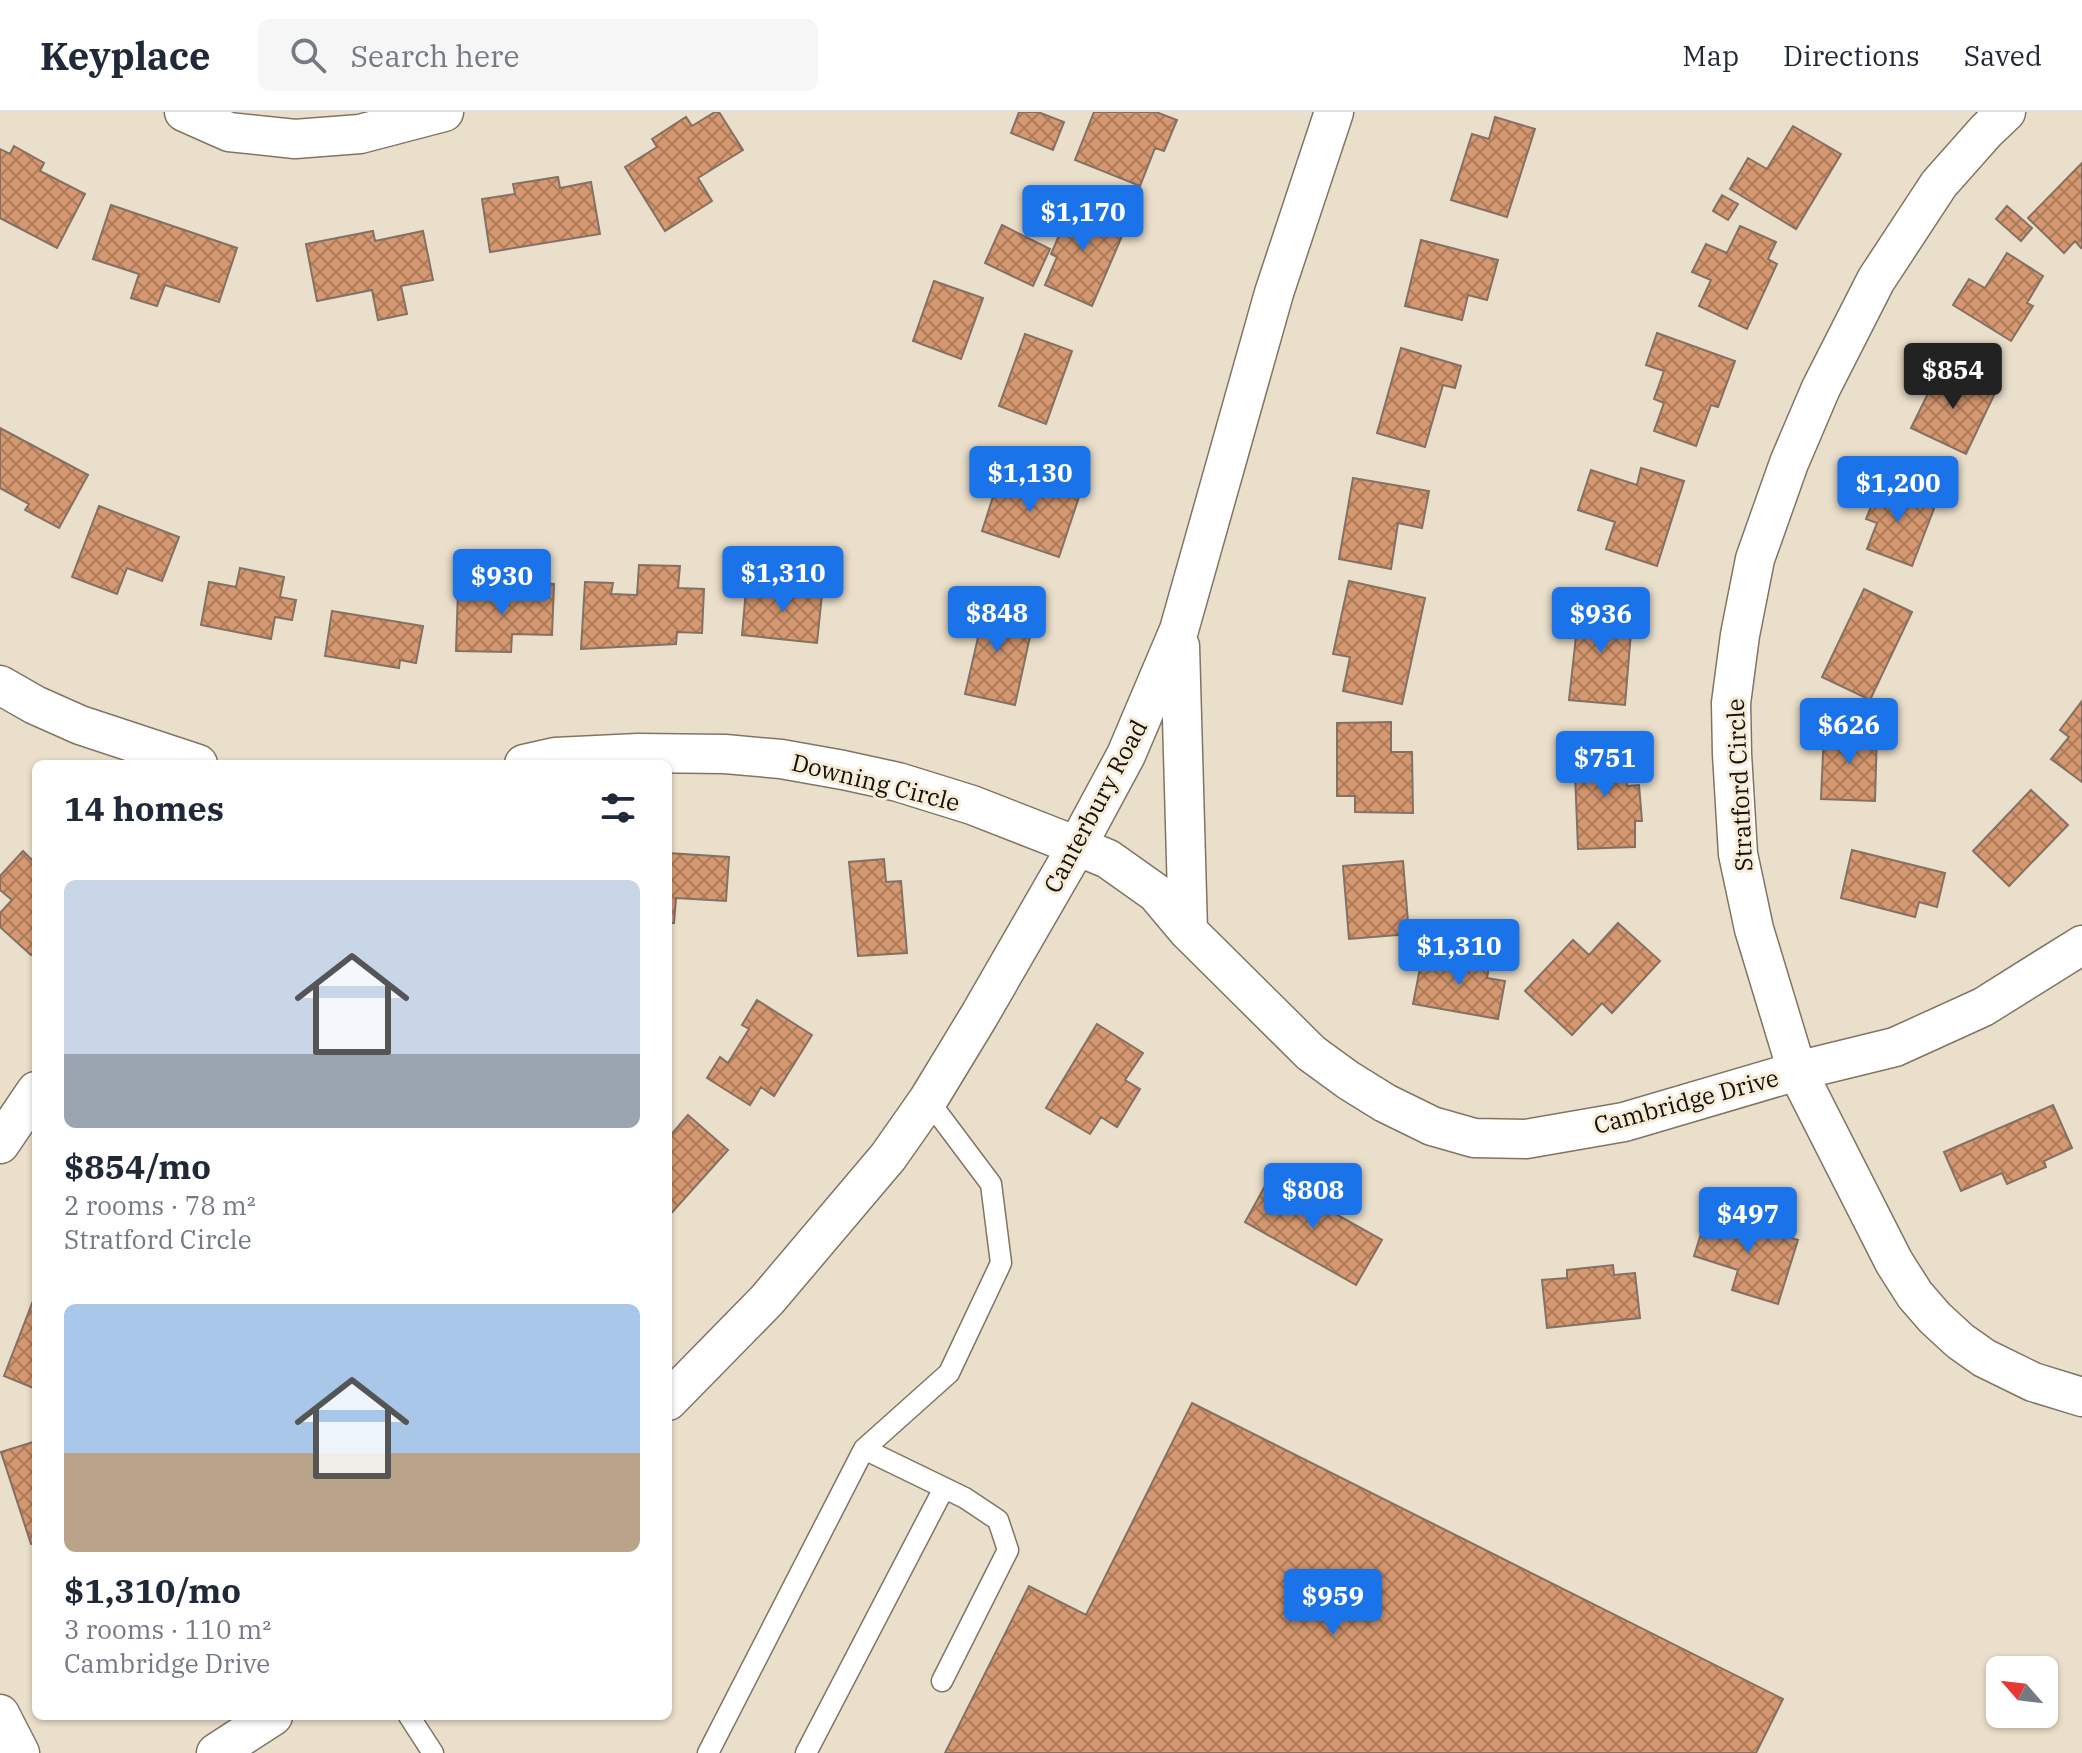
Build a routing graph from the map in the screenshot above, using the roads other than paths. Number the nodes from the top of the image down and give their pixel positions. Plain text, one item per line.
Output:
1 (184, 112) edge
2 (444, 112) edge
3 (1334, 112) edge
4 (2006, 112) edge
5 (1179, 630) junction
6 (0, 685) edge
7 (186, 760) edge
8 (542, 760) edge
9 (1077, 846) junction
10 (1188, 931) junction
11 (2082, 945) edge
12 (1797, 1071) junction
13 (32, 1097) edge
14 (928, 1100) junction
15 (0, 1144) edge
16 (672, 1397) edge
17 (2082, 1397) edge
18 (864, 1449) junction
19 (944, 1488) junction
20 (942, 1681) dead end
21 (0, 1714) edge
22 (267, 1720) edge
23 (412, 1720) edge
24 (20, 1753) edge
25 (216, 1753) edge
26 (433, 1753) edge
27 (708, 1753) edge
28 (806, 1753) edge

1 - 2 street
3 - 5 street, Canterbury Road
4 - 12 street, Stratford Circle
5 - 9 street, Canterbury Road
5 - 10 street
6 - 7 street
8 - 9 street, Downing Circle
9 - 10 street, Cambridge Drive
9 - 14 street, Canterbury Road
10 - 12 street, Cambridge Drive
11 - 12 street, Cambridge Drive
12 - 17 street, Stratford Circle
13 - 15 street
14 - 16 street, Canterbury Road
14 - 18 lane
18 - 19 lane
18 - 27 lane
19 - 20 lane
19 - 28 lane
21 - 24 street
22 - 25 street
23 - 26 lane

